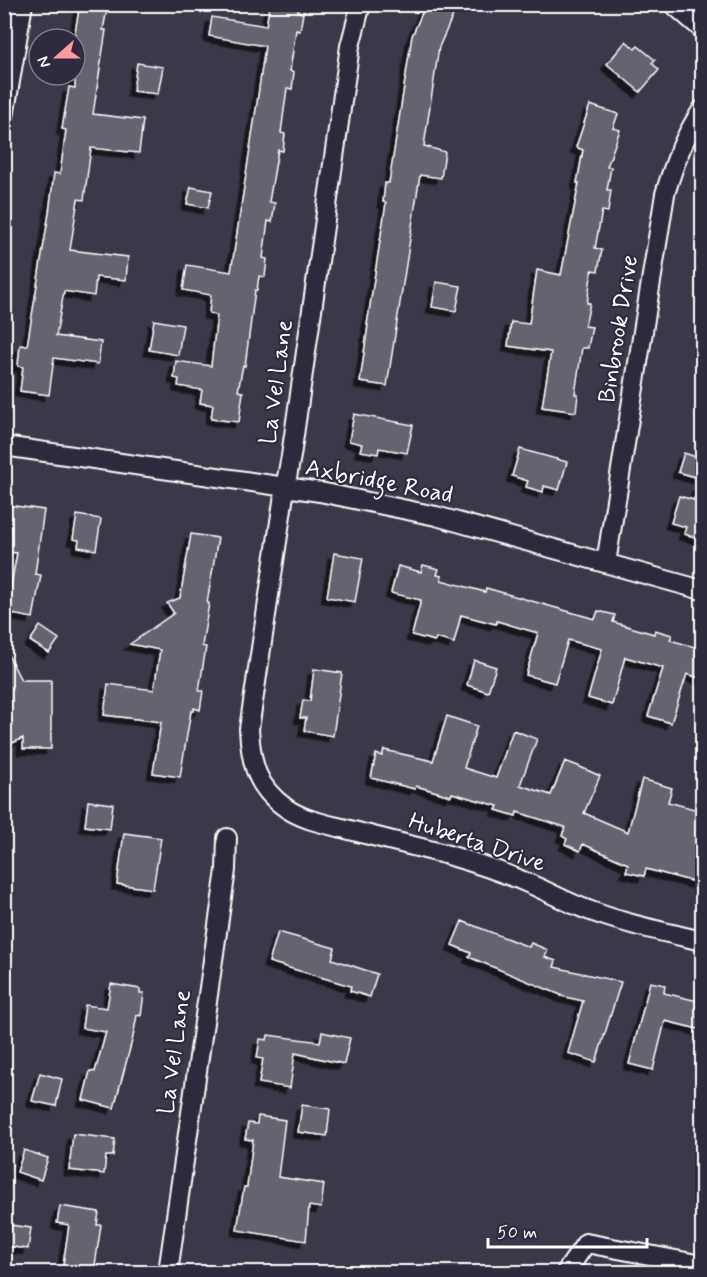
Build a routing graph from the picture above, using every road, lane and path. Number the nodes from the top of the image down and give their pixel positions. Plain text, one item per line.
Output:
1 (22, 4) edge
2 (361, 4) edge
3 (673, 4) edge
4 (702, 29) edge
5 (702, 110) edge
6 (4, 117) edge
7 (4, 446) edge
8 (285, 488) junction
9 (606, 563) junction
10 (702, 590) edge
11 (255, 767) joint
12 (227, 838) dead end
13 (702, 941) edge
14 (702, 1265) edge
15 (168, 1272) edge
16 (566, 1272) edge

1 - 6 street
2 - 8 street, La Vel Lane
3 - 4 street
5 - 9 street, Binbrook Drive
7 - 8 street, Axbridge Road
8 - 9 street, Axbridge Road
8 - 11 street, La Vel Lane
9 - 10 street, Axbridge Road
11 - 13 street, Huberta Drive
12 - 15 street, La Vel Lane
14 - 16 street

